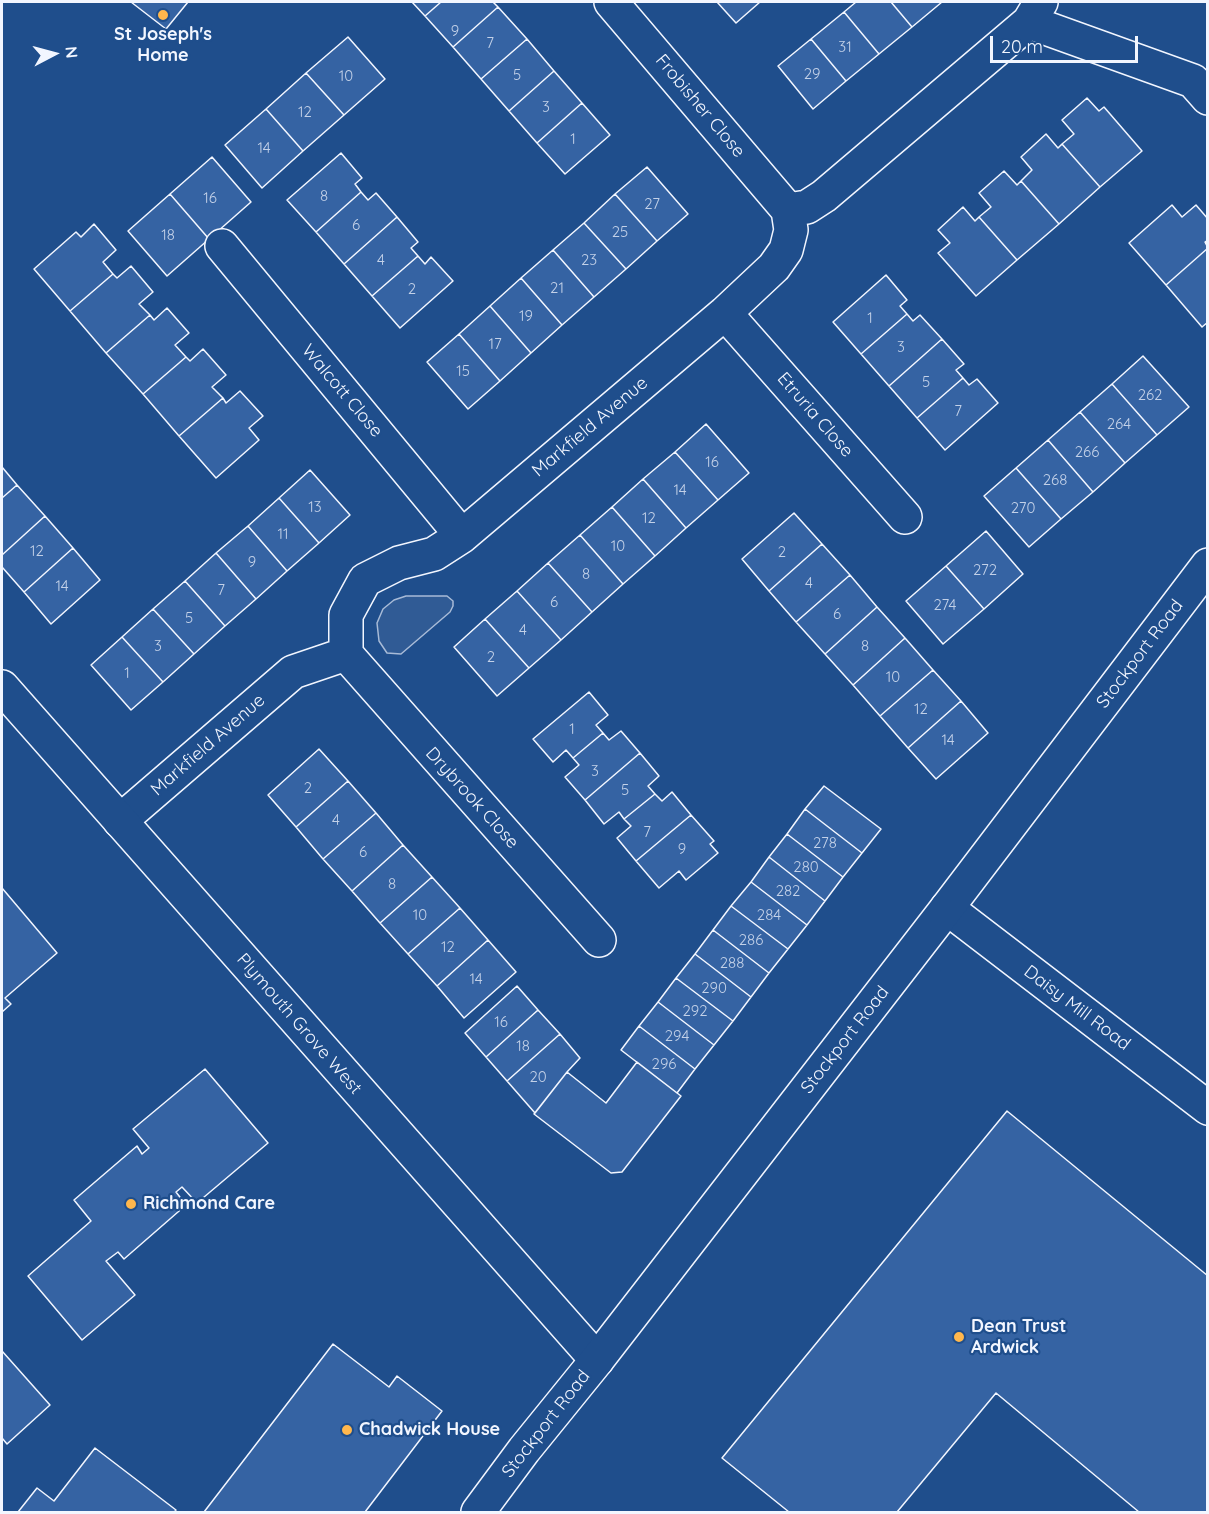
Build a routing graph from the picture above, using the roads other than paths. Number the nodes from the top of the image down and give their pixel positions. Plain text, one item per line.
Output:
1 (611, 2) edge
2 (1035, 12) edge
3 (1208, 99) edge
4 (788, 210) junction
5 (222, 246) dead end
6 (725, 313) junction
7 (905, 517) dead end
8 (462, 536) junction
9 (1208, 565) edge
10 (346, 654) junction
11 (2, 687) edge
12 (120, 821) junction
13 (947, 908) junction
14 (599, 940) dead end
15 (1208, 1108) edge
16 (597, 1360) junction
17 (478, 1512) edge

1 - 4 main road, Frobisher Close
2 - 3 main road
2 - 4 main road
4 - 6 main road, Markfield Avenue
5 - 8 main road, Walcott Close
6 - 7 main road, Etruria Close
6 - 8 main road, Markfield Avenue
8 - 10 main road, Markfield Avenue
9 - 13 main road, Stockport Road
10 - 12 main road, Markfield Avenue
10 - 14 main road, Drybrook Close
11 - 12 main road, Plymouth Grove West
12 - 16 main road, Plymouth Grove West
13 - 15 main road, Daisy Mill Road
13 - 16 main road, Stockport Road
16 - 17 main road, Stockport Road

